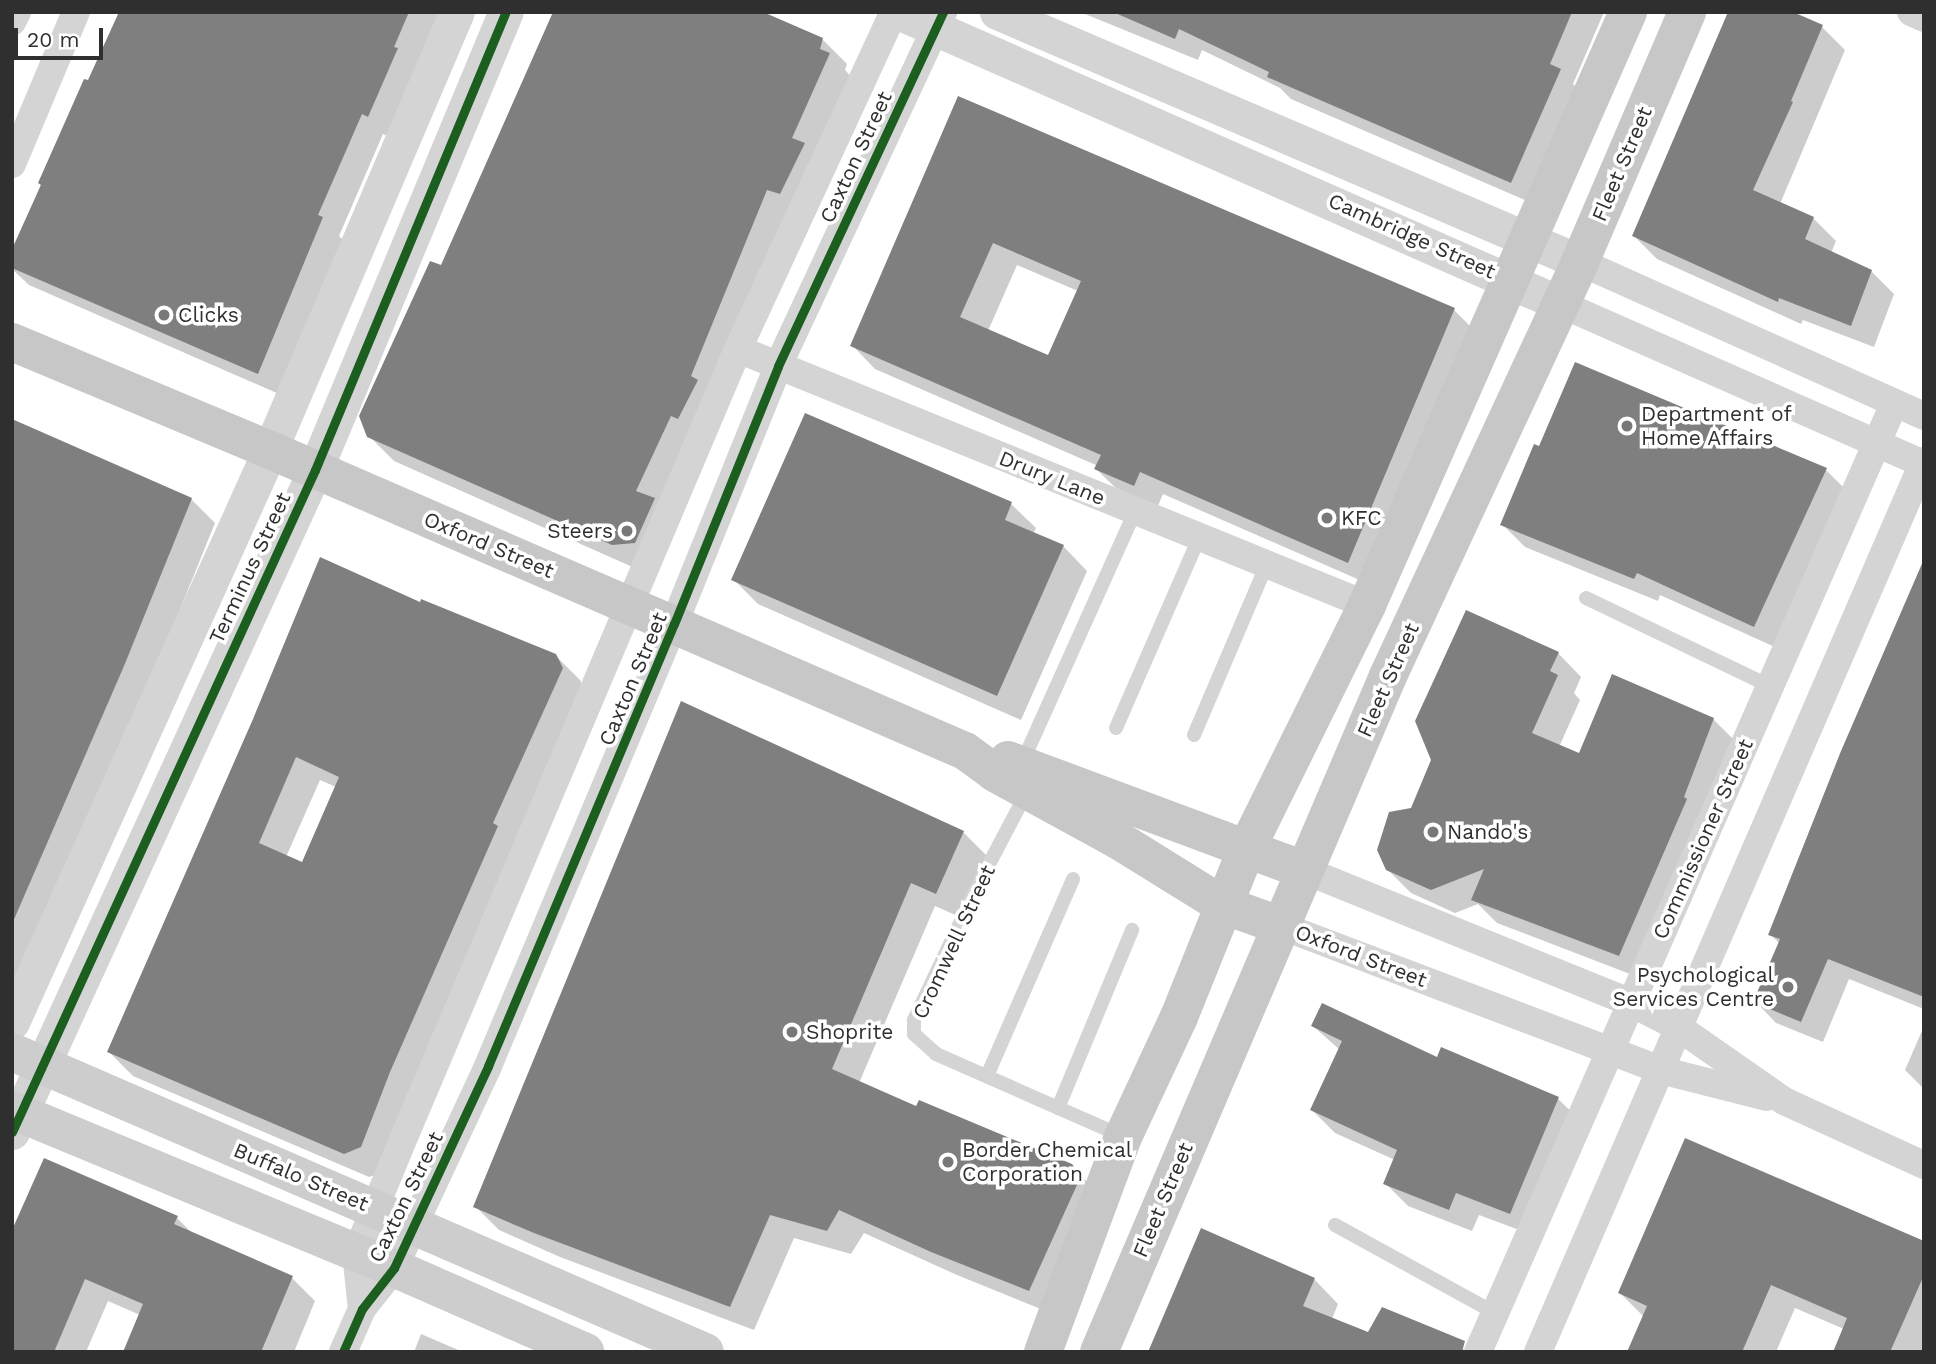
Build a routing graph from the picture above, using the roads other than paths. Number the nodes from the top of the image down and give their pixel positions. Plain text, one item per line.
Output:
1 (17, 12) edge
2 (76, 12) edge
3 (457, 12) edge
4 (506, 12) edge
5 (896, 12) edge
6 (997, 12) edge
7 (1628, 12) edge
8 (1687, 12) edge
9 (1911, 12) edge
10 (1924, 18) edge
11 (940, 20) edge
12 (12, 22) edge
13 (12, 164) edge
14 (1528, 239) junction
15 (1580, 262) junction
16 (1510, 279) junction
17 (1561, 304) junction
18 (12, 342) edge
19 (738, 349) junction
20 (778, 366) junction
21 (1894, 404) junction
22 (1924, 416) edge
23 (1876, 445) junction
24 (270, 450) junction
25 (1923, 463) edge
26 (314, 470) junction
27 (1135, 512) junction
28 (1199, 538) junction
29 (1266, 566) junction
30 (1586, 598) dead end
31 (629, 605) junction
32 (1367, 606) junction
33 (674, 624) junction
34 (1770, 686) junction
35 (1116, 728) dead end
36 (1194, 735) dead end
37 (1024, 778) junction
38 (1247, 848) junction
39 (1304, 870) junction
40 (1073, 879) dead end
41 (1223, 905) junction
42 (1279, 925) junction
43 (1132, 930) dead end
44 (1631, 1003) junction
45 (12, 1022) edge
46 (1678, 1027) junction
47 (1610, 1052) junction
48 (27, 1059) edge
49 (1660, 1070) junction
50 (987, 1076) junction
51 (1784, 1101) junction
52 (1058, 1108) junction
53 (15, 1119) edge
54 (1123, 1137) junction
55 (1924, 1164) edge
56 (376, 1209) junction
57 (414, 1225) junction
58 (1335, 1225) dead end
59 (356, 1254) junction
60 (394, 1268) junction
61 (362, 1309) junction
62 (1495, 1314) junction
63 (343, 1352) edge
64 (584, 1352) edge
65 (705, 1352) edge
66 (1043, 1352) edge
67 (1099, 1352) edge
68 (1478, 1352) edge
69 (1538, 1352) edge

1 - 12 street
2 - 13 street
3 - 24 street, Terminus Street
4 - 26 street, Terminus Street
5 - 11 street, Cambridge Street
5 - 19 street, Caxton Street
6 - 14 street, Cambridge Street
7 - 14 main road
8 - 15 main road, Fleet Street
9 - 10 street
11 - 16 street, Cambridge Street
11 - 20 street, Caxton Street
14 - 15 street, Cambridge Street
14 - 16 main road
15 - 17 main road, Fleet Street
15 - 21 street, Cambridge Street
16 - 17 street, Cambridge Street
16 - 32 main road
17 - 23 street, Cambridge Street
17 - 39 main road, Fleet Street
18 - 24 main road, Oxford Street
19 - 20 street, Drury Lane
19 - 31 street, Caxton Street
20 - 27 street, Drury Lane
20 - 33 street, Caxton Street
21 - 22 street, Cambridge Street
21 - 23 street, Commissioner Street
23 - 25 street, Cambridge Street
23 - 34 street, Commissioner Street
24 - 26 main road, Oxford Street
24 - 45 street, Terminus Street
25 - 46 street
26 - 31 main road, Oxford Street
26 - 48 street, Terminus Street
27 - 28 street, Drury Lane
27 - 37 lane, Cromwell Street
28 - 29 street, Drury Lane
28 - 35 lane
29 - 32 street, Drury Lane
29 - 36 lane
30 - 34 lane
31 - 33 main road, Oxford Street
31 - 56 street, Caxton Street
32 - 38 main road
33 - 37 main road, Oxford Street
33 - 57 street, Caxton Street
34 - 44 street, Commissioner Street
37 - 38 main road, Oxford Street
37 - 41 main road, Oxford Street
37 - 50 lane, Cromwell Street
38 - 39 main road, Oxford Street
38 - 41 main road
39 - 42 main road, Fleet Street
39 - 44 street, Oxford Street
40 - 50 lane
41 - 42 main road, Oxford Street
41 - 54 main road
42 - 47 street, Oxford Street
42 - 67 main road, Fleet Street
43 - 52 lane
44 - 46 street, Oxford Street
44 - 47 street, Commissioner Street
46 - 49 street
46 - 51 street, Oxford Street
47 - 49 street, Oxford Street
47 - 62 street, Commissioner Street
48 - 53 street, Terminus Street
48 - 56 main road, Buffalo Street
49 - 51 street, Oxford Street
49 - 69 street
50 - 52 lane, Cromwell Street
51 - 55 street, Oxford Street
52 - 54 lane, Cromwell Street
53 - 59 main road
54 - 66 main road
56 - 57 main road, Buffalo Street
56 - 59 street, Caxton Street
57 - 60 street, Caxton Street
57 - 65 main road, Buffalo Street
58 - 62 lane
59 - 60 main road
59 - 61 street, Caxton Street
60 - 61 street, Caxton Street
60 - 64 main road
61 - 63 street, Caxton Street
62 - 68 street, Commissioner Street

